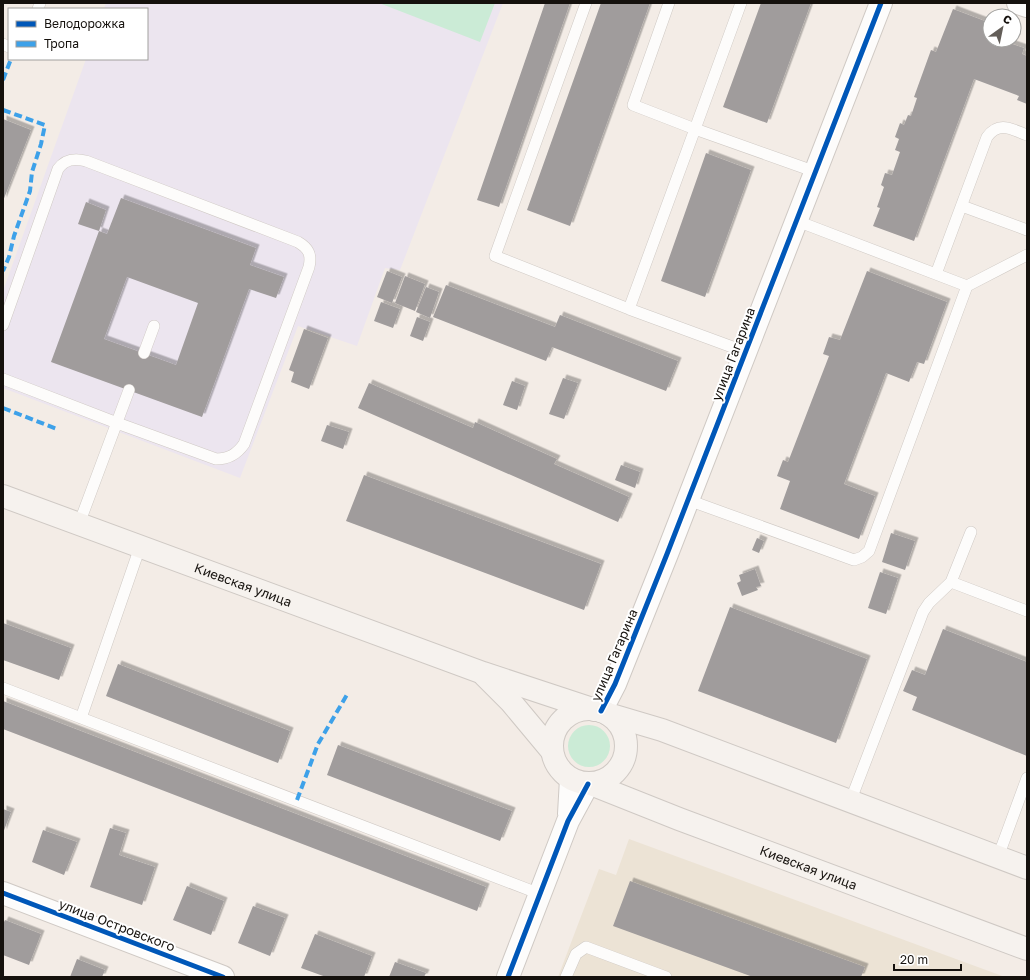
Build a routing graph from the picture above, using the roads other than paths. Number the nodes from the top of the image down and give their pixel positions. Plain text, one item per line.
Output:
1 (586, 3) edge
2 (669, 3) edge
3 (741, 3) edge
4 (882, 3) edge
5 (1018, 3) edge
6 (1027, 6) edge
7 (695, 129) junction
8 (1027, 135) edge
9 (816, 172) junction
10 (962, 206) junction
11 (798, 221) junction
12 (1027, 230) edge
13 (1027, 255) edge
14 (936, 274) junction
15 (967, 286) junction
16 (629, 309) junction
17 (3, 325) edge
18 (154, 326) dead end
19 (746, 352) junction
20 (144, 353) dead end
21 (3, 379) edge
22 (129, 390) dead end
23 (117, 423) junction
24 (3, 496) edge
25 (688, 500) junction
26 (79, 524) junction
27 (971, 532) dead end
28 (140, 547) junction
29 (951, 582) junction
30 (1027, 611) edge
31 (483, 673) junction
32 (3, 688) edge
33 (601, 712) junction
34 (81, 718) junction
35 (552, 750) junction
36 (1027, 778) edge
37 (583, 782) junction
38 (850, 802) junction
39 (998, 857) junction
40 (1027, 868) edge
41 (3, 893) edge
42 (540, 894) junction
43 (1027, 949) edge
44 (223, 977) edge
45 (508, 977) edge
46 (566, 977) edge
47 (666, 977) edge

1 - 16 lane
2 - 7 lane
3 - 7 lane
4 - 9 street, улица Гагарина
5 - 6 street
7 - 9 lane
7 - 16 lane
8 - 10 lane
9 - 11 street, улица Гагарина
10 - 12 lane
10 - 14 lane
11 - 14 lane
11 - 19 street, улица Гагарина
13 - 15 lane
14 - 15 lane
15 - 25 lane
16 - 19 lane
17 - 23 lane
18 - 20 lane
19 - 25 street, улица Гагарина
21 - 23 lane
22 - 23 lane
23 - 26 lane
24 - 26 main road, Киевская улица
25 - 33 street, улица Гагарина
26 - 28 main road, Киевская улица
27 - 29 lane
28 - 31 main road, Киевская улица
28 - 34 lane
29 - 30 lane
29 - 38 lane
31 - 33 main road, Киевская улица
31 - 35 main road, Киевская улица
32 - 34 lane
33 - 35 main road
33 - 37 main road
33 - 38 main road, Киевская улица
34 - 42 lane
35 - 37 main road
36 - 39 lane
37 - 42 street
37 - 43 main road, Киевская улица
38 - 39 main road, Киевская улица
39 - 40 main road, Киевская улица
41 - 44 street, улица Островского
42 - 45 street
46 - 47 lane

